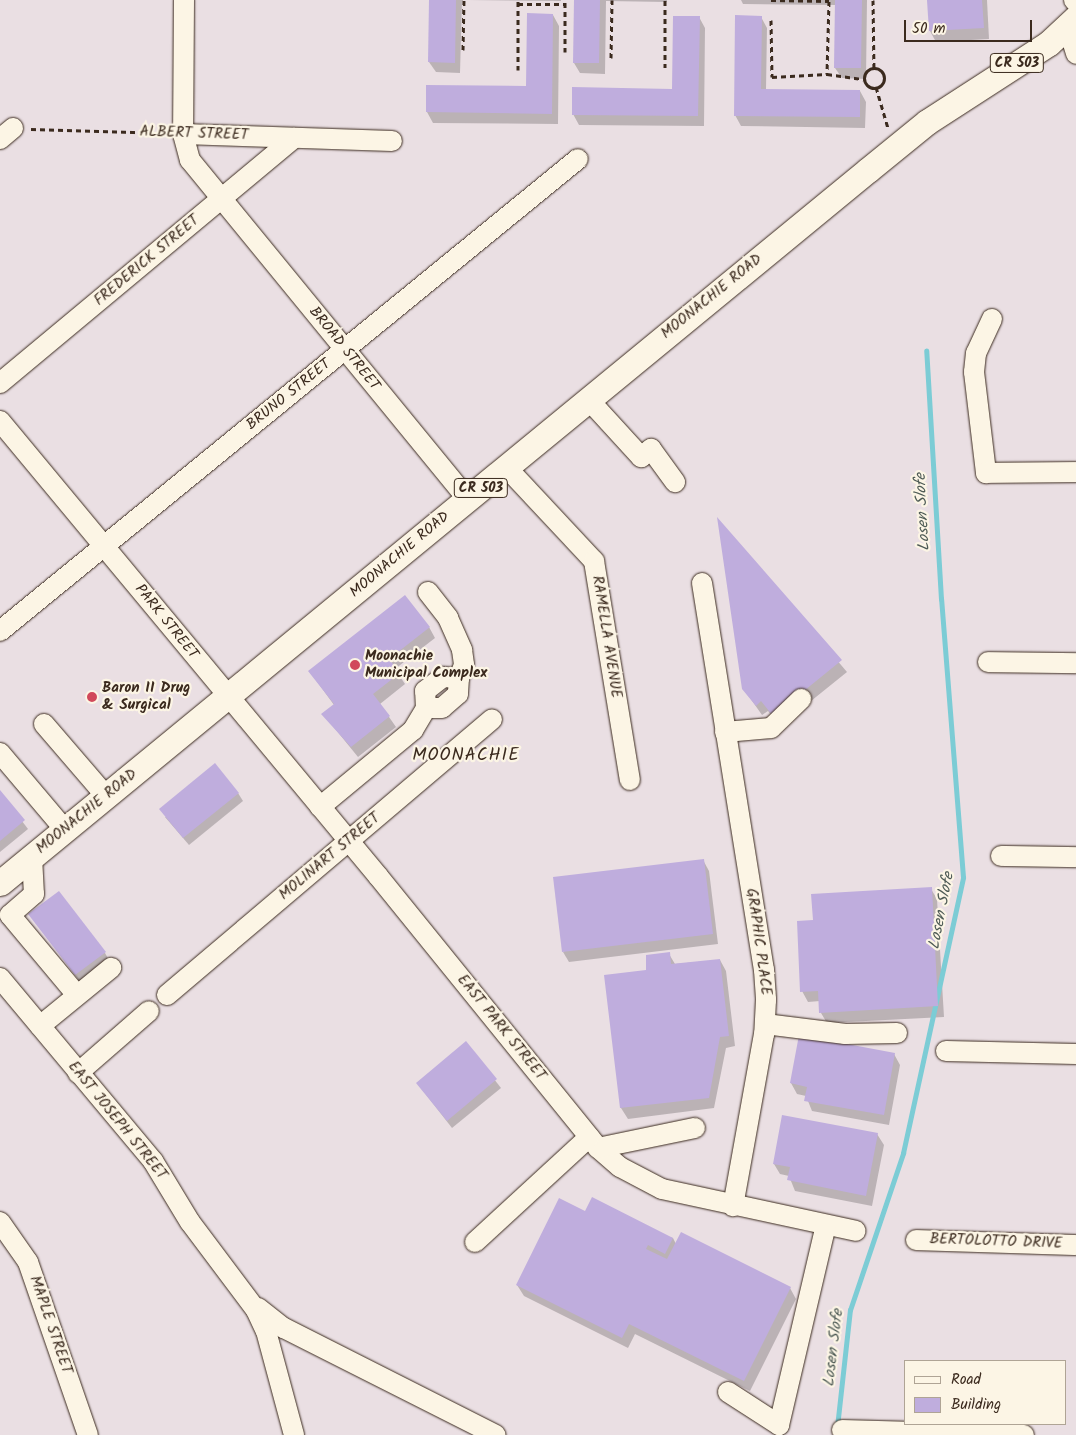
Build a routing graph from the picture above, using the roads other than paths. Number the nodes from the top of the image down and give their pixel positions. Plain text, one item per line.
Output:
1 (184, 0) edge
2 (1072, 22) edge
3 (1076, 54) edge
4 (183, 134) junction
5 (294, 138) junction
6 (392, 141) dead end
7 (578, 159) dead end
8 (221, 199) junction
9 (992, 319) dead end
10 (344, 350) junction
11 (0, 384) edge
12 (588, 399) junction
13 (0, 421) edge
14 (506, 467) junction
15 (1076, 472) edge
16 (675, 482) dead end
17 (467, 500) junction
18 (103, 547) junction
19 (702, 583) dead end
20 (428, 592) dead end
21 (0, 631) edge
22 (988, 662) dead end
23 (1076, 663) edge
24 (228, 698) junction
25 (801, 699) dead end
26 (492, 719) dead end
27 (44, 724) dead end
28 (725, 732) junction
29 (0, 753) edge
30 (630, 780) dead end
31 (106, 796) junction
32 (320, 807) junction
33 (65, 830) junction
34 (348, 841) junction
35 (1001, 856) dead end
36 (32, 858) junction
37 (1076, 858) edge
38 (0, 883) edge
39 (111, 968) dead end
40 (0, 978) edge
41 (77, 995) junction
42 (167, 995) dead end
43 (6, 1000) edge
44 (150, 1011) dead end
45 (765, 1024) junction
46 (40, 1026) junction
47 (897, 1033) dead end
48 (946, 1051) dead end
49 (1076, 1054) edge
50 (78, 1073) junction
51 (695, 1128) dead end
52 (594, 1142) junction
53 (733, 1206) junction
54 (0, 1222) edge
55 (826, 1225) junction
56 (856, 1231) dead end
57 (916, 1240) dead end
58 (475, 1242) dead end
59 (1076, 1244) edge
60 (245, 1293) junction
61 (728, 1392) dead end
62 (842, 1430) dead end
63 (88, 1435) edge
64 (294, 1435) edge
65 (496, 1435) edge
66 (1024, 1435) edge

1 - 4 street, BROAD STREET
2 - 3 street
2 - 12 main road, MOONACHIE ROAD / CR 503
4 - 5 street, ALBERT STREET
4 - 8 street, BROAD STREET
5 - 6 street, ALBERT STREET
5 - 8 street, FREDERICK STREET
7 - 10 street, BRUNO STREET
8 - 10 street, BROAD STREET
8 - 11 street, FREDERICK STREET
9 - 15 street
10 - 17 street, BROAD STREET
10 - 18 street, BRUNO STREET
12 - 14 main road, MOONACHIE ROAD / CR 503
12 - 16 street
13 - 18 street, PARK STREET
14 - 17 main road, MOONACHIE ROAD / CR 503
14 - 30 street, RAMELLA AVENUE
17 - 24 main road, MOONACHIE ROAD / CR 503
18 - 21 street, BRUNO STREET
18 - 24 street, PARK STREET
19 - 28 street, GRAPHIC PLACE
20 - 32 street
22 - 23 street
24 - 31 main road, MOONACHIE ROAD / CR 503
24 - 32 street, EAST PARK STREET
25 - 28 street
26 - 34 street, MOLINART STREET
27 - 31 street
28 - 45 street, GRAPHIC PLACE
29 - 33 street
31 - 33 main road, MOONACHIE ROAD / CR 503
32 - 34 street, EAST PARK STREET
33 - 36 main road, MOONACHIE ROAD / CR 503
34 - 42 street, MOLINART STREET
34 - 52 street, EAST PARK STREET
35 - 37 street
36 - 38 main road, MOONACHIE ROAD / CR 503
36 - 41 street
39 - 41 street
40 - 43 street, EAST JOSEPH STREET
41 - 46 street
43 - 46 street, EAST JOSEPH STREET
44 - 50 street
45 - 47 street
45 - 53 street, GRAPHIC PLACE
46 - 50 street, EAST JOSEPH STREET
48 - 49 street
50 - 60 street, EAST JOSEPH STREET
51 - 52 street
52 - 53 street, EAST PARK STREET
52 - 58 street
53 - 55 street, EAST PARK STREET
54 - 63 street, MAPLE STREET
55 - 56 street, EAST PARK STREET
55 - 61 street
57 - 59 street, BERTOLOTTO DRIVE
60 - 64 street, EAST JOSEPH STREET
60 - 65 street, EAST JOSEPH STREET
62 - 66 street

